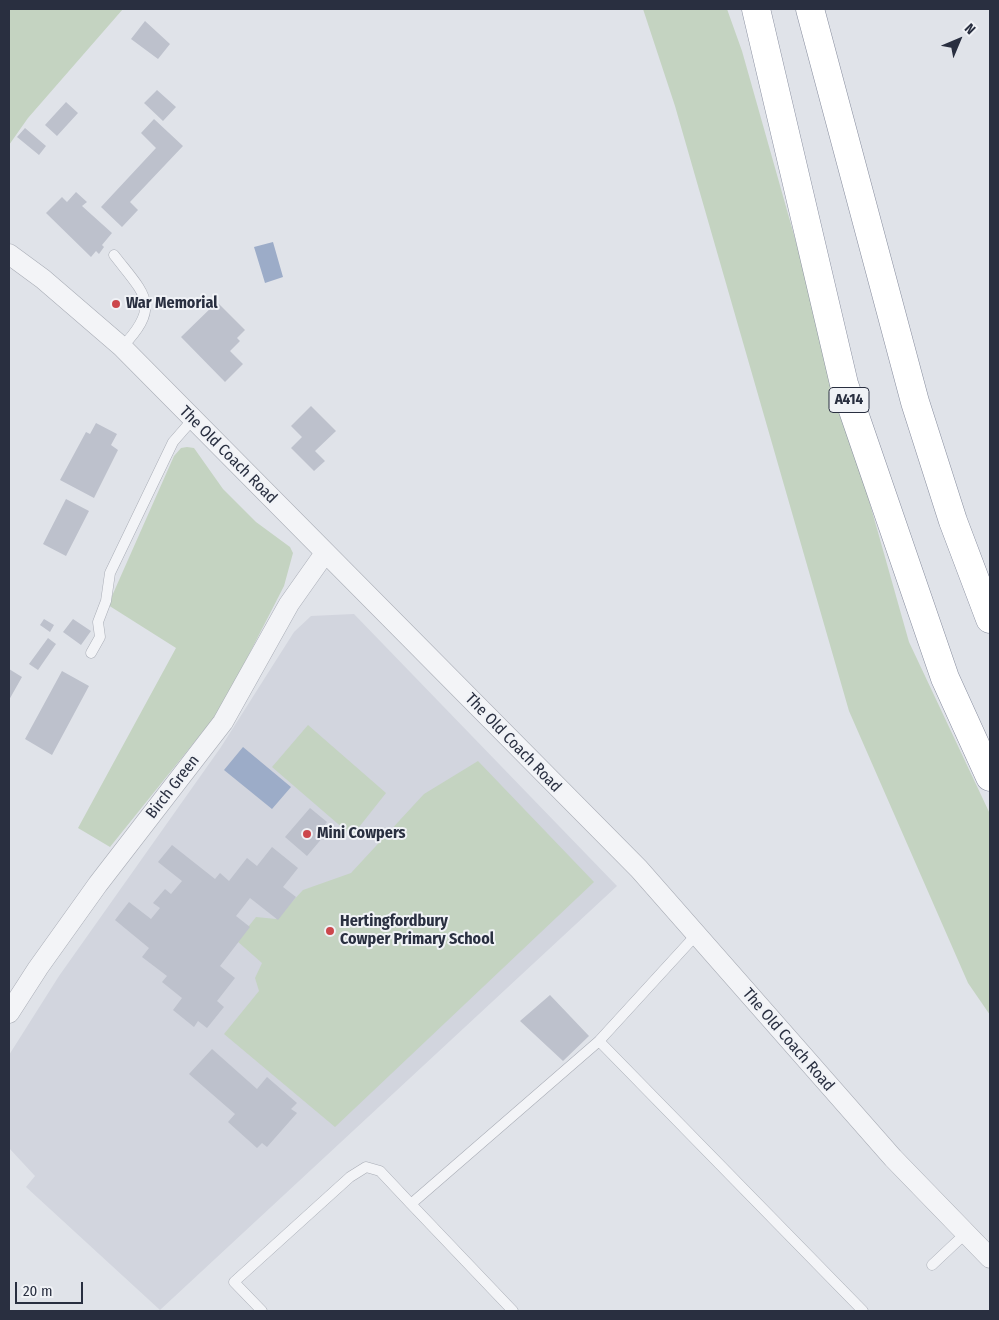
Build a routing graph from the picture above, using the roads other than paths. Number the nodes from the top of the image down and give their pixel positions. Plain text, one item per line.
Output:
1 (756, 9) edge
2 (810, 9) edge
3 (9, 254) edge
4 (114, 255) dead end
5 (122, 347) junction
6 (193, 419) junction
7 (325, 553) junction
8 (990, 619) edge
9 (91, 653) dead end
10 (990, 777) edge
11 (696, 936) junction
12 (9, 1013) edge
13 (599, 1041) junction
14 (411, 1204) junction
15 (966, 1233) junction
16 (990, 1258) edge
17 (932, 1265) dead end
18 (262, 1311) edge
19 (513, 1311) edge
20 (862, 1311) edge

1 - 10 highway, A414
2 - 8 highway
3 - 5 street, The Old Coach Road
4 - 5 lane
5 - 6 street, The Old Coach Road
6 - 7 street, The Old Coach Road
6 - 9 lane
7 - 11 street, The Old Coach Road
7 - 12 street, Birch Green
11 - 13 lane
11 - 15 street, The Old Coach Road
13 - 14 lane
13 - 20 lane
14 - 18 lane
14 - 19 lane
15 - 16 street, The Old Coach Road
15 - 17 lane

